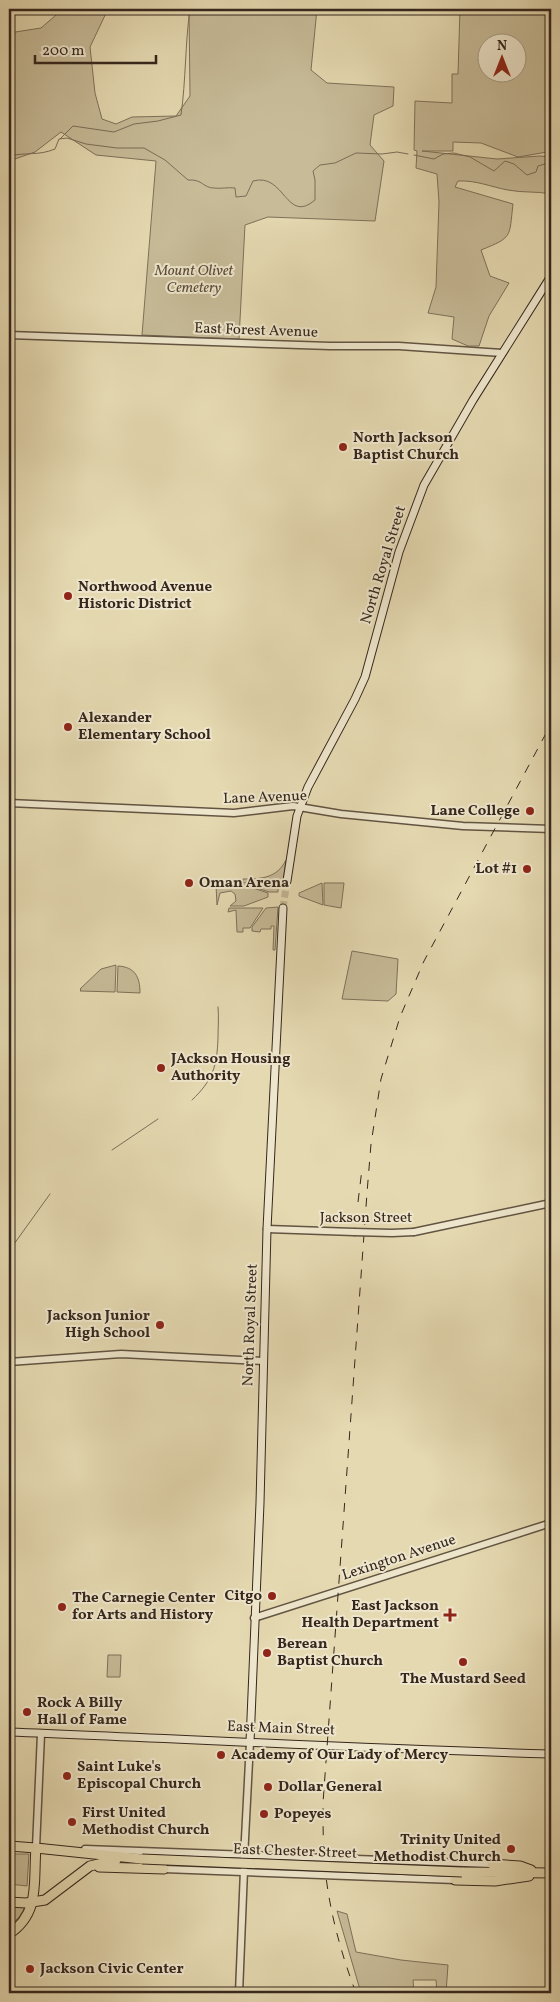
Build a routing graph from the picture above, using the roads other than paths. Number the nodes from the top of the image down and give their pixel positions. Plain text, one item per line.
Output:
1 (551, 276) edge
2 (9, 335) edge
3 (502, 353) junction
4 (9, 803) edge
5 (300, 807) junction
6 (551, 829) edge
7 (287, 881) tunnel mouth
8 (283, 908) tunnel mouth
9 (551, 1203) edge
10 (267, 1229) junction
11 (263, 1361) junction
12 (9, 1362) edge
13 (551, 1523) edge
14 (254, 1618) junction
15 (9, 1732) edge
16 (41, 1734) junction
17 (250, 1742) junction
18 (551, 1754) edge
19 (9, 1846) edge
20 (36, 1848) junction
21 (49, 1849) junction
22 (86, 1849) joint
23 (244, 1854) junction
24 (128, 1859) junction
25 (492, 1864) joint
26 (164, 1869) joint
27 (82, 1871) junction
28 (244, 1873) junction
29 (538, 1873) junction
30 (551, 1873) edge
31 (455, 1880) joint
32 (9, 1902) edge
33 (32, 1902) junction
34 (9, 1934) edge
35 (240, 1993) edge

1 - 3 main road, North Royal Street
2 - 3 street, East Forest Avenue
3 - 5 main road, North Royal Street
4 - 5 street, Lane Avenue
5 - 6 street, Lane Avenue
5 - 7 main road, North Royal Street
8 - 10 main road, North Royal Street
9 - 10 street, Jackson Street, bridge
10 - 11 main road, North Royal Street
11 - 12 street
11 - 14 main road, North Royal Street
13 - 14 street, Lexington Avenue
14 - 17 main road, North Royal Street
15 - 16 main road, East Main Street
16 - 17 main road, East Main Street
16 - 20 street
17 - 18 main road, East Main Street
17 - 23 street
19 - 20 highway, East Chester Street
20 - 21 highway, East Chester Street
20 - 33 highway
21 - 22 highway
21 - 24 highway, East Chester Street
22 - 23 street
23 - 25 street
23 - 28 street
24 - 27 highway
24 - 29 highway, East Chester Street, bridge
25 - 29 highway
26 - 27 highway
26 - 28 street
27 - 33 highway
28 - 31 street
28 - 35 street
29 - 30 highway, East Chester Street
29 - 31 highway
32 - 33 highway
33 - 34 highway

